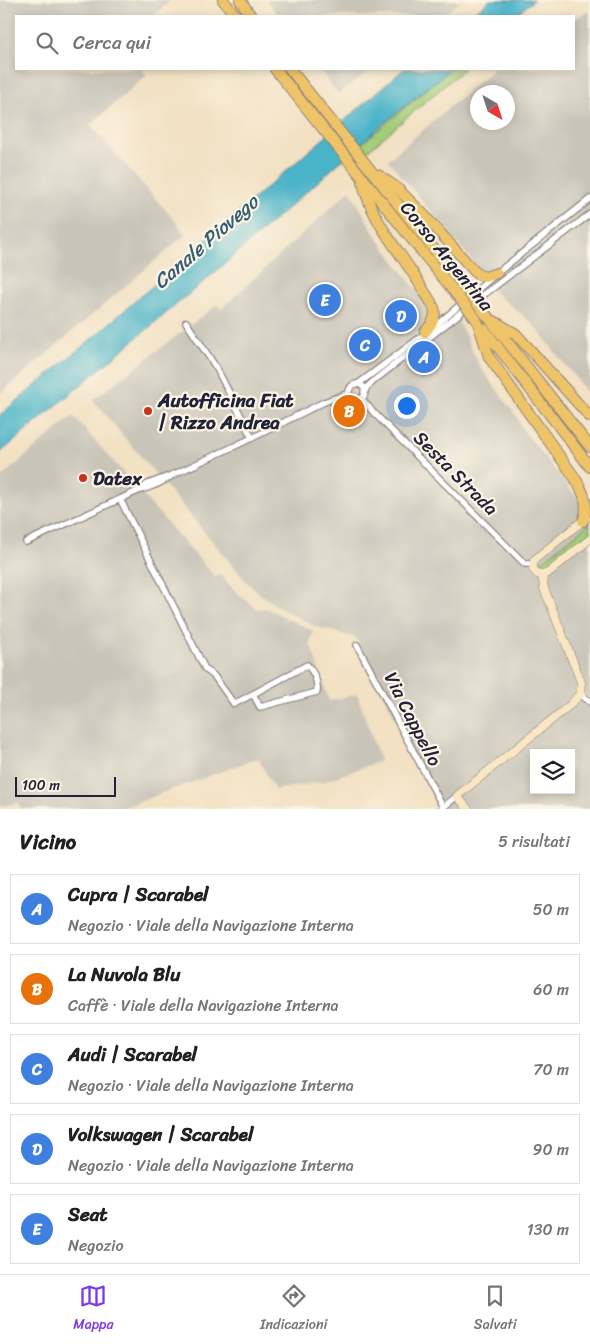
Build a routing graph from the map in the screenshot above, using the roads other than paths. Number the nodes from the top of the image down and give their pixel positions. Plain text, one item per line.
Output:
1 (223, 0) edge
2 (228, 0) edge
3 (241, 0) edge
4 (243, 15) edge
5 (276, 70) edge
6 (291, 70) edge
7 (368, 167) junction
8 (360, 177) junction
9 (590, 199) edge
10 (590, 214) edge
11 (497, 273) junction
12 (460, 291) junction
13 (481, 318) junction
14 (186, 322) dead end
15 (425, 332) junction
16 (358, 384) junction
17 (364, 392) junction
18 (349, 393) junction
19 (361, 398) junction
20 (590, 417) edge
21 (252, 438) junction
22 (590, 447) edge
23 (590, 467) edge
24 (120, 499) junction
25 (586, 518) edge
26 (590, 539) edge
27 (26, 542) dead end
28 (533, 564) junction
29 (542, 575) junction
30 (357, 645) dead end
31 (253, 694) junction
32 (580, 694) junction
33 (590, 702) edge
34 (457, 796) junction
35 (442, 808) edge
36 (468, 809) edge

1 - 4 highway
2 - 4 highway
3 - 4 highway
5 - 8 highway, Corso Argentina
6 - 7 highway, Corso Argentina
7 - 11 highway
7 - 12 highway, Corso Argentina
8 - 12 highway, Corso Argentina
8 - 15 highway
9 - 11 street
10 - 17 street
11 - 15 street
12 - 13 highway, Corso Argentina, bridge
13 - 20 highway
13 - 22 highway, Corso Argentina
13 - 23 highway, Corso Argentina
13 - 25 highway
14 - 21 street
15 - 16 street
16 - 17 street
16 - 18 street
17 - 19 street
18 - 19 street
18 - 21 street
19 - 28 street, Sesta Strada
21 - 24 street
24 - 27 street
24 - 31 street
25 - 28 street
26 - 29 street
28 - 29 street
29 - 32 street
30 - 35 street, Via Cappello
31 - 31 street
32 - 33 street
32 - 34 street
34 - 35 street
34 - 36 street

